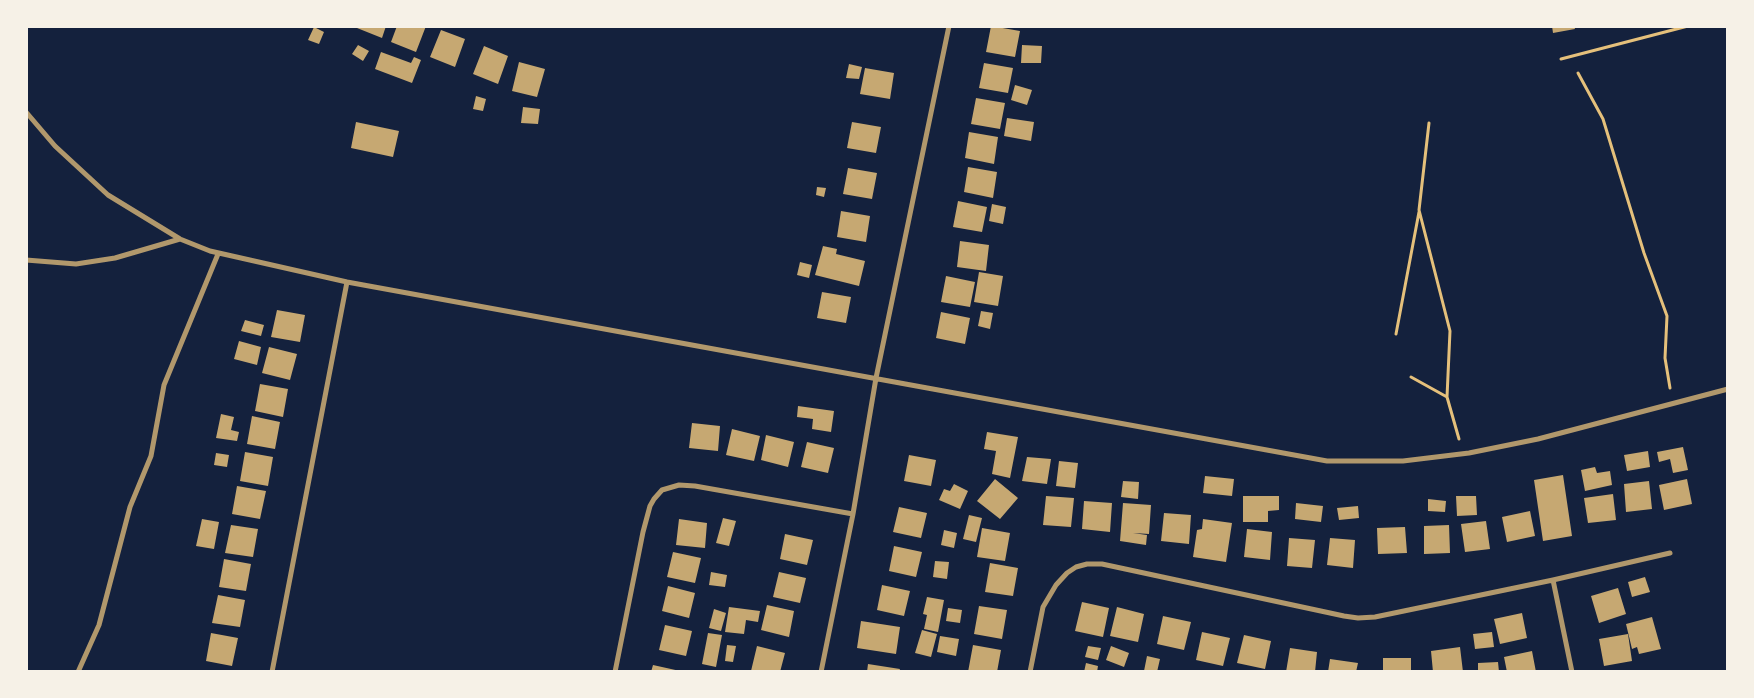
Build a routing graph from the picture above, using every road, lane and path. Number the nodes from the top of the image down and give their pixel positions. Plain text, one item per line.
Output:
1 (949, 26) edge
2 (1688, 26) edge
3 (1561, 59) dead end
4 (1578, 73) dead end
5 (26, 112) edge
6 (1429, 123) dead end
7 (1419, 210) junction
8 (180, 239) junction
9 (218, 254) junction
10 (26, 260) edge
11 (347, 282) junction
12 (1396, 334) dead end
13 (1411, 377) dead end
14 (876, 378) junction
15 (1728, 389) edge
16 (1447, 397) junction
17 (1672, 404) junction
18 (1463, 454) junction
19 (853, 514) junction
20 (1670, 553) dead end
21 (1553, 580) junction
22 (78, 672) edge
23 (272, 672) edge
24 (615, 672) edge
25 (821, 672) edge
26 (1030, 672) edge
27 (1572, 672) edge

1 - 14 street
2 - 3 path
4 - 17 path
5 - 8 street
6 - 7 path
7 - 12 path
7 - 16 path
8 - 9 street
8 - 10 street
9 - 11 street
9 - 22 street
11 - 14 street
11 - 23 street
13 - 16 path
14 - 18 street
14 - 19 street
15 - 17 street
16 - 18 path
17 - 18 street
19 - 24 street
19 - 25 street
20 - 21 street
21 - 26 street
21 - 27 street

